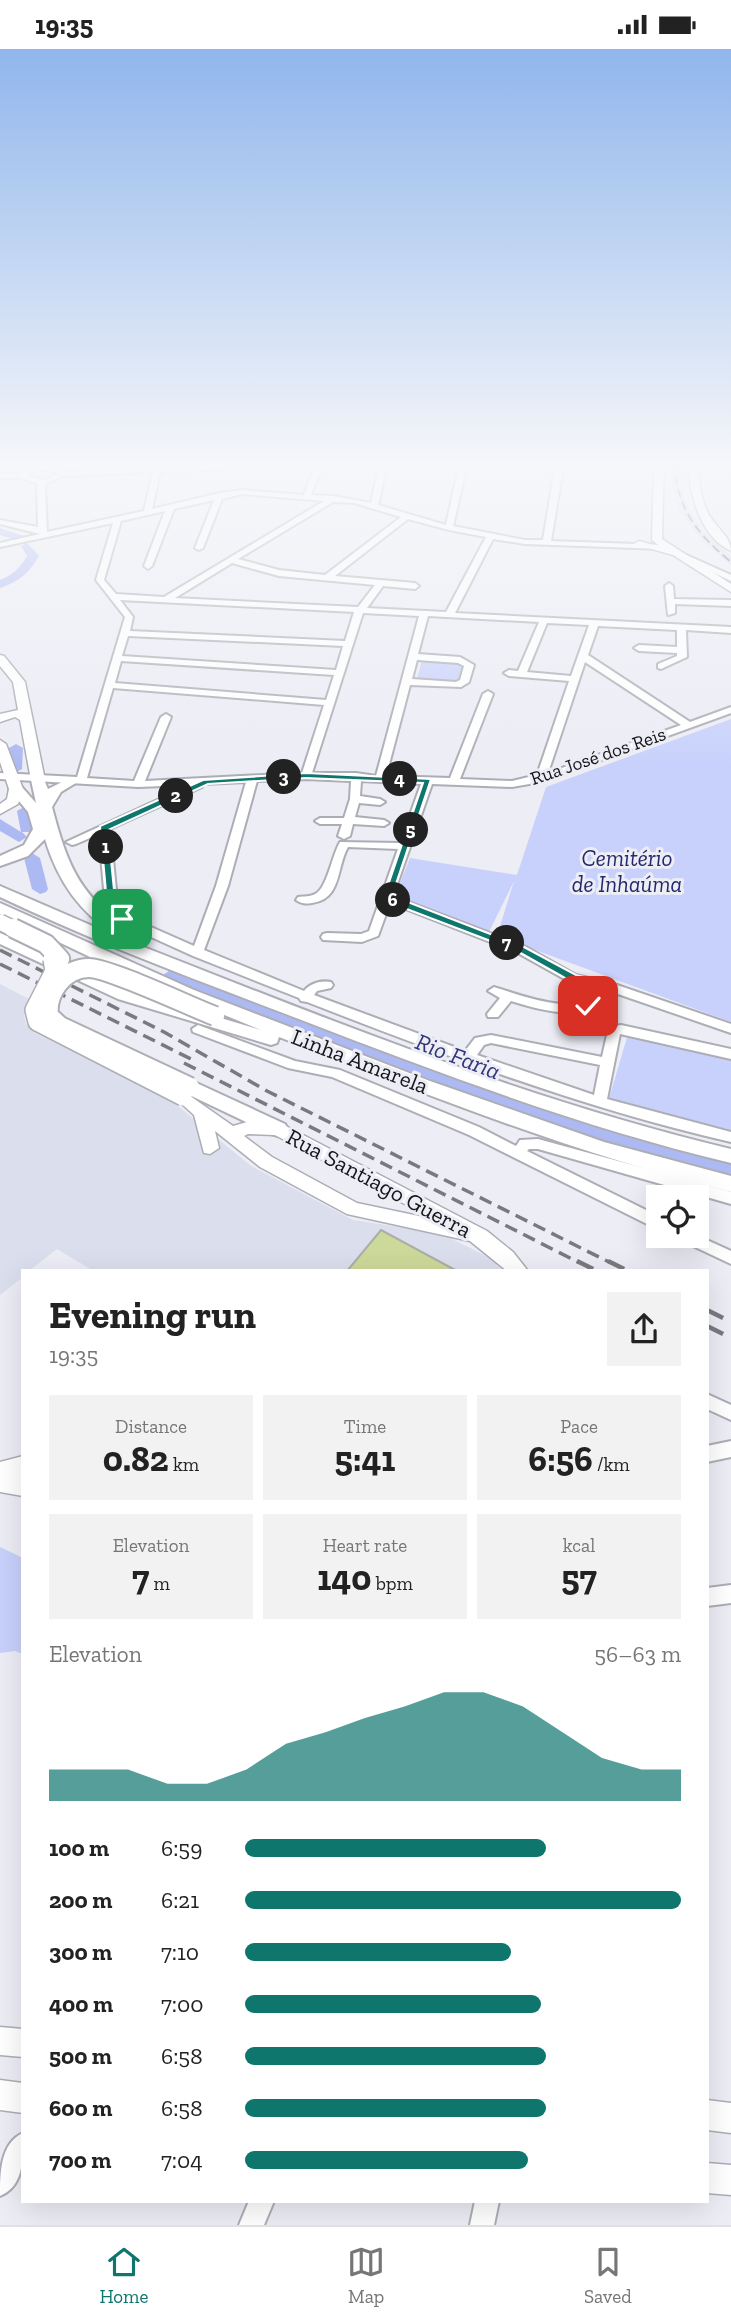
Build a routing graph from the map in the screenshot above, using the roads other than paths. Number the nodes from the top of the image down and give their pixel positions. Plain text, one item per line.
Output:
1 (105, 564) edge
2 (225, 564) edge
3 (244, 564) edge
4 (345, 564) edge
5 (476, 564) edge
6 (691, 564) edge
7 (702, 564) edge
8 (328, 577) junction
9 (731, 578) edge
10 (381, 583) junction
11 (415, 586) dead end
12 (668, 586) dead end
13 (731, 589) edge
14 (116, 597) junction
15 (165, 600) junction
16 (670, 601) junction
17 (731, 603) edge
18 (359, 611) junction
19 (671, 613) dead end
20 (424, 614) junction
21 (449, 615) junction
22 (544, 620) junction
23 (594, 623) junction
24 (681, 628) junction
25 (731, 630) edge
26 (125, 633) junction
27 (351, 643) junction
28 (639, 648) dead end
29 (682, 650) junction
30 (415, 657) junction
31 (584, 657) junction
32 (0, 658) edge
33 (118, 658) junction
34 (661, 666) dead end
35 (340, 673) junction
36 (509, 673) dead end
37 (521, 674) junction
38 (576, 679) junction
39 (409, 682) junction
40 (109, 685) junction
41 (488, 694) dead end
42 (330, 703) junction
43 (731, 709) edge
44 (26, 717) junction
45 (166, 717) dead end
46 (0, 718) edge
47 (688, 725) junction
48 (0, 744) edge
49 (36, 773) junction
50 (306, 776) junction
51 (356, 776) junction
52 (381, 777) junction
53 (252, 779) junction
54 (541, 779) junction
55 (428, 780) junction
56 (8, 781) edge
57 (76, 782) junction
58 (206, 782) junction
59 (454, 782) junction
60 (138, 784) junction
61 (355, 799) junction
62 (380, 802) dead end
63 (45, 807) junction
64 (0, 810) edge
65 (349, 820) junction
66 (320, 821) dead end
67 (384, 823) dead end
68 (104, 828) junction
69 (344, 836) dead end
70 (72, 842) dead end
71 (405, 846) junction
72 (0, 861) edge
73 (0, 891) edge
74 (387, 898) junction
75 (302, 900) dead end
76 (0, 908) edge
77 (0, 922) edge
78 (0, 929) edge
79 (327, 937) dead end
80 (0, 939) edge
81 (197, 953) junction
82 (54, 971) junction
83 (192, 972) junction
84 (327, 985) dead end
85 (613, 988) junction
86 (494, 991) dead end
87 (508, 996) junction
88 (305, 998) junction
89 (493, 1014) dead end
90 (731, 1028) edge
91 (198, 1029) dead end
92 (285, 1043) junction
93 (731, 1054) edge
94 (468, 1057) junction
95 (606, 1062) junction
96 (187, 1092) junction
97 (459, 1100) junction
98 (599, 1102) junction
99 (202, 1111) junction
100 (278, 1129) junction
101 (230, 1134) junction
102 (731, 1137) edge
103 (210, 1148) dead end
104 (519, 1153) junction
105 (731, 1156) edge
106 (369, 1177) junction
107 (731, 1184) edge
108 (731, 1198) edge
109 (353, 1209) junction
110 (646, 1217) edge
111 (480, 1236) junction
112 (709, 1247) edge
113 (731, 1258) edge
114 (518, 1269) edge
115 (709, 1402) edge
116 (731, 1413) edge
117 (731, 1449) edge
118 (709, 1454) edge
119 (731, 1594) edge
120 (709, 1598) edge
121 (0, 2041) edge
122 (21, 2043) edge
123 (0, 2095) edge
124 (21, 2098) edge
125 (709, 2115) edge
126 (731, 2118) edge
127 (21, 2148) edge
128 (709, 2178) edge
129 (731, 2180) edge
130 (0, 2184) edge
131 (261, 2203) edge
132 (486, 2203) edge
133 (251, 2225) edge
134 (482, 2225) edge

1 - 14 street
2 - 15 street
3 - 8 street
4 - 8 street
5 - 21 street
6 - 13 main road
7 - 9 street
8 - 10 street
10 - 11 street
10 - 18 street
12 - 16 street
14 - 15 street
14 - 26 street
15 - 18 street
16 - 17 street
16 - 19 street
18 - 20 street
18 - 27 street
20 - 21 street
20 - 30 street
21 - 22 street
22 - 23 street
22 - 37 street
23 - 24 street
23 - 31 street
24 - 25 street
24 - 29 street
26 - 27 street
26 - 33 street
27 - 35 street
28 - 29 street
29 - 34 street
30 - 39 street
30 - 39 street
31 - 38 street
31 - 47 street
32 - 44 main road
33 - 35 street
33 - 40 street
35 - 42 street
36 - 37 street
37 - 38 street
38 - 54 street
39 - 52 street
40 - 42 street
40 - 57 street
41 - 59 street
42 - 50 street
43 - 47 street, Rua José dos Reis
44 - 46 main road
44 - 49 main road
45 - 60 street
47 - 54 street, Rua José dos Reis
48 - 56 main road
49 - 56 main road
49 - 57 street, Rua José dos Reis
49 - 63 highway
50 - 51 street, Rua José dos Reis
50 - 53 street, Rua José dos Reis
51 - 52 street, Rua José dos Reis
51 - 61 street
52 - 55 street, Rua José dos Reis
53 - 58 street, Rua José dos Reis
53 - 81 street
54 - 59 street, Rua José dos Reis
55 - 59 street, Rua José dos Reis
55 - 71 street
56 - 64 main road
56 - 72 highway
57 - 60 street, Rua José dos Reis
57 - 63 highway
58 - 60 street, Rua José dos Reis
58 - 68 street
61 - 62 street
61 - 65 street
63 - 83 highway
65 - 66 street
65 - 67 street
65 - 69 street
68 - 70 street
68 - 81 street
71 - 74 street
71 - 75 street
73 - 83 highway, Linha Amarela
74 - 79 street
74 - 85 street
76 - 97 highway, Linha Amarela
77 - 82 highway, bridge
78 - 82 main road, bridge
80 - 92 highway
81 - 88 street
82 - 96 main road, Rua Santiago Guerra, bridge
83 - 105 highway, Linha Amarela
84 - 88 street
85 - 87 street
85 - 90 street
86 - 87 street
87 - 89 street
88 - 94 street
91 - 104 street
92 - 96 highway, bridge
92 - 97 highway
93 - 95 street
94 - 95 street
94 - 98 street
95 - 98 street
96 - 99 main road, Rua Santiago Guerra
96 - 100 highway
97 - 107 highway, Linha Amarela
98 - 102 street
99 - 101 main road, Rua Santiago Guerra
99 - 103 main road
100 - 101 main road
100 - 106 main road, Rua Santiago Guerra
101 - 109 main road, Rua Santiago Guerra
104 - 108 street
104 - 110 street
106 - 109 main road
106 - 111 main road, Rua Santiago Guerra
109 - 111 main road, Rua Santiago Guerra
111 - 114 main road, Rua Santiago Guerra
112 - 113 street
115 - 116 street
117 - 118 street
119 - 120 street
121 - 122 main road
123 - 124 main road
125 - 126 main road
127 - 130 street
128 - 129 main road
131 - 133 street
132 - 134 street

